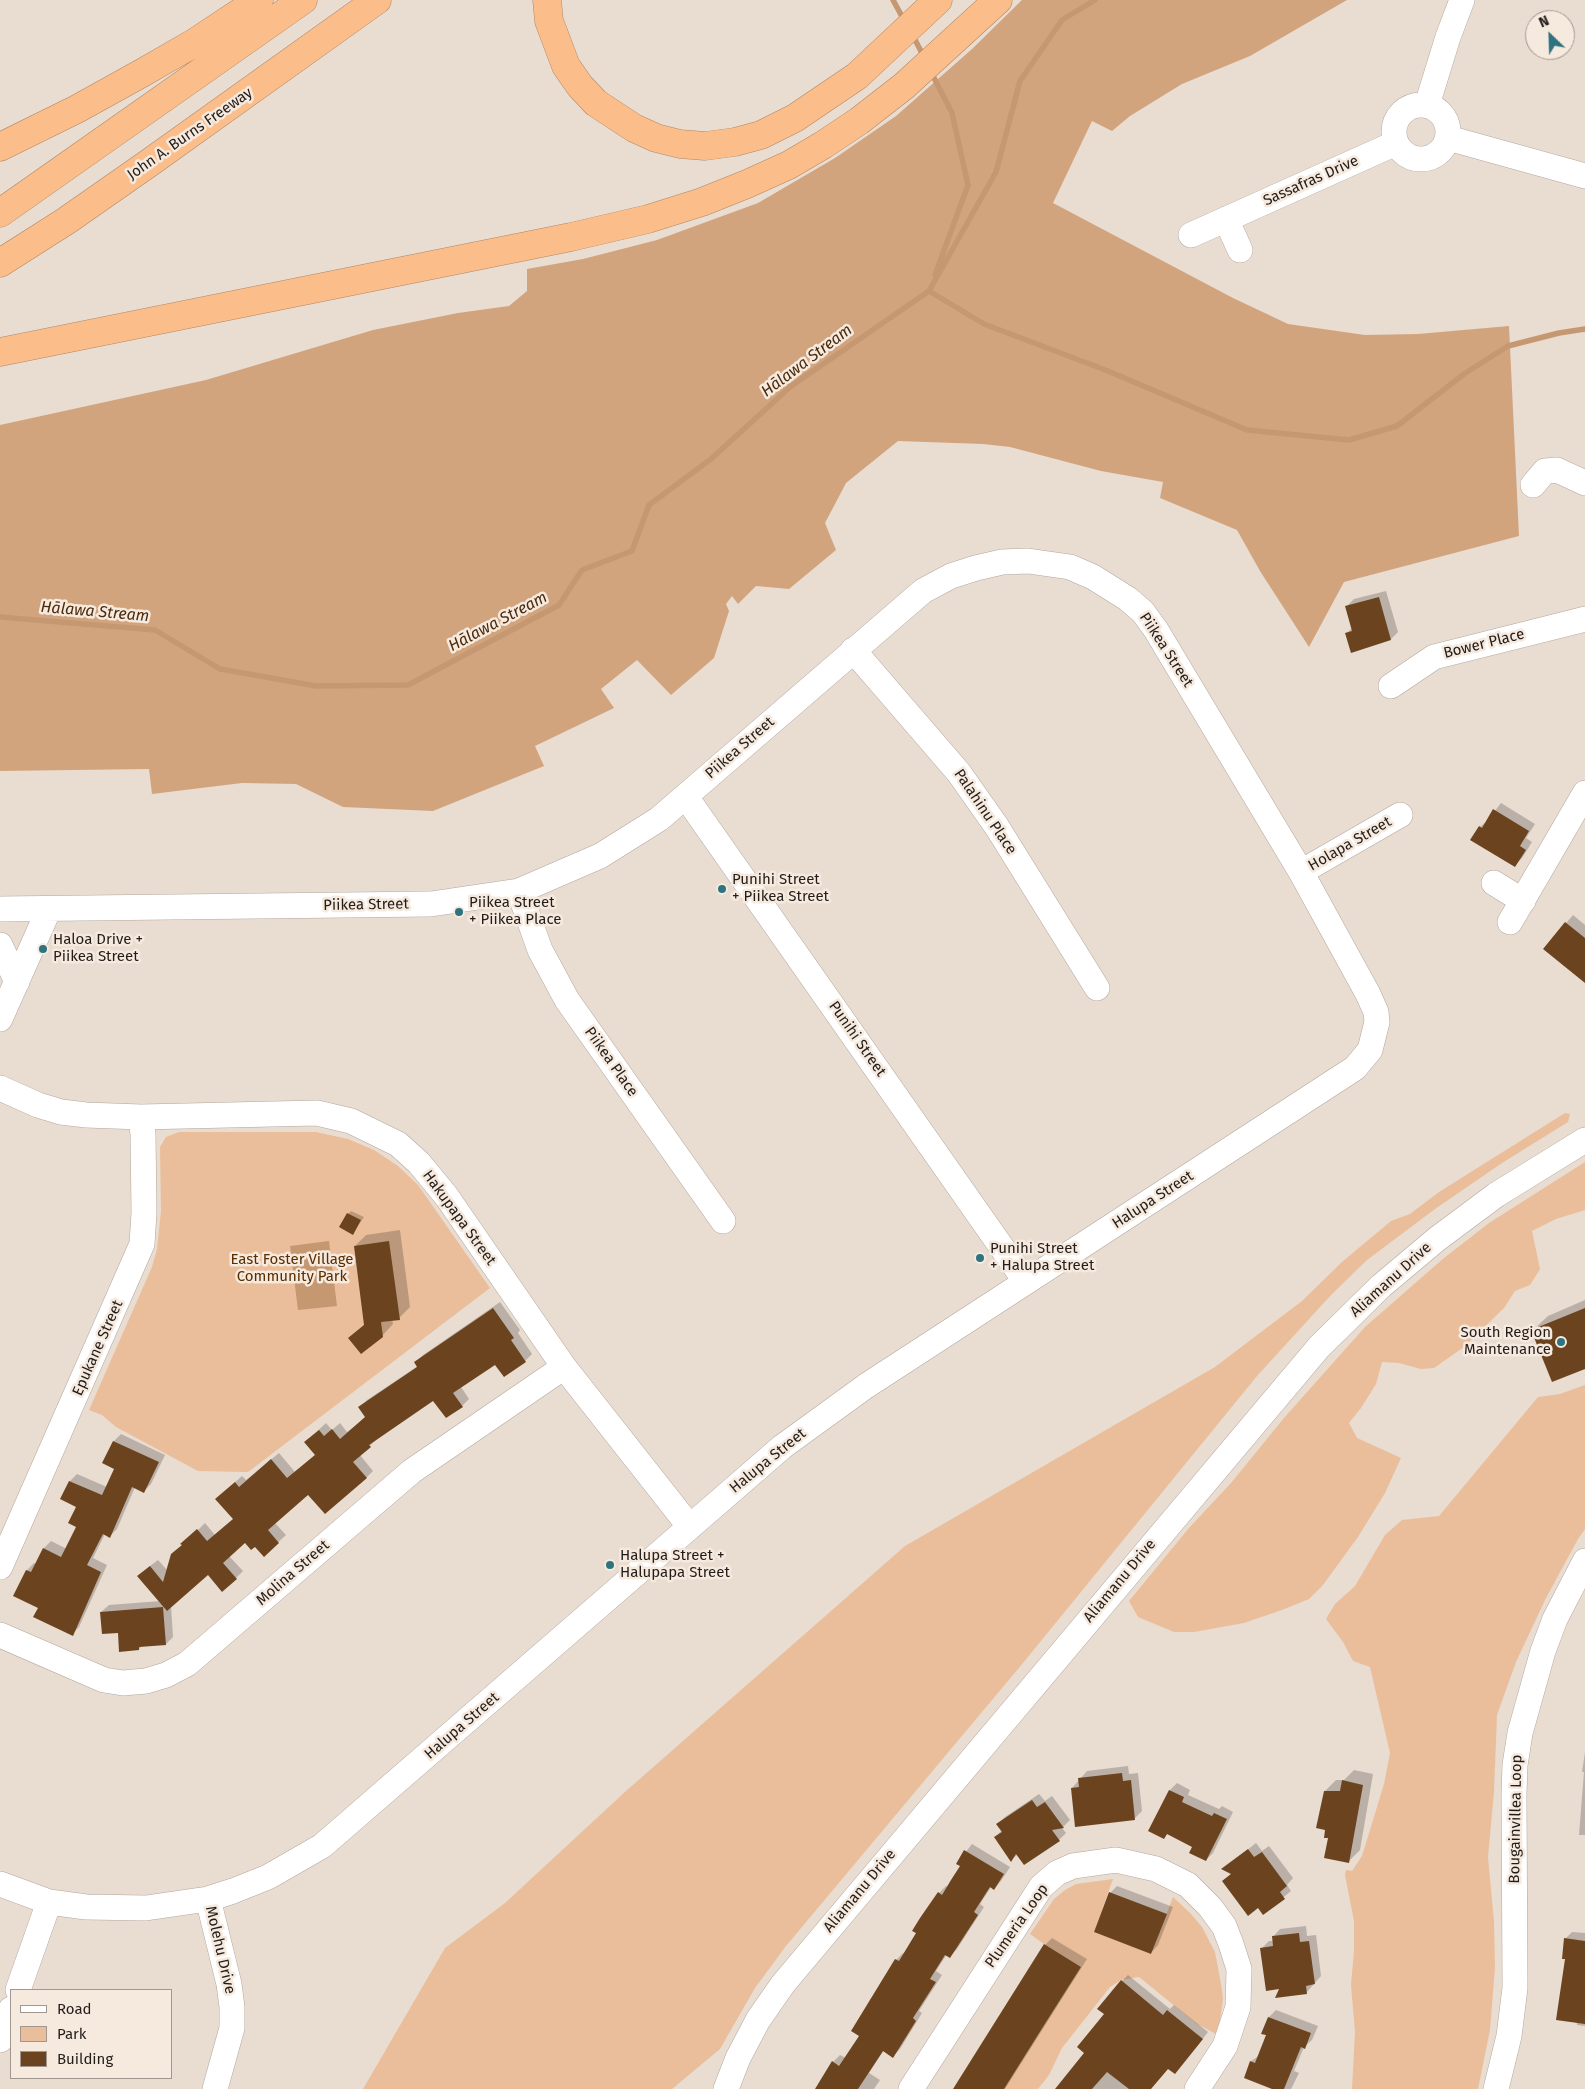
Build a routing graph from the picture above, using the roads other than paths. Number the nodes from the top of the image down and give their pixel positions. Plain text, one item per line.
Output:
1 (259, 0) edge
2 (303, 0) edge
3 (377, 0) edge
4 (547, 0) edge
5 (938, 0) edge
6 (998, 0) edge
7 (1462, 0) edge
8 (1427, 105) junction
9 (1448, 138) junction
10 (1396, 143) junction
11 (0, 147) edge
12 (1585, 176) edge
13 (0, 213) edge
14 (1226, 219) junction
15 (1191, 235) dead end
16 (1240, 250) dead end
17 (0, 263) edge
18 (0, 352) edge
19 (1585, 483) edge
20 (1533, 485) dead end
21 (1585, 619) edge
22 (853, 650) junction
23 (1391, 686) dead end
24 (1585, 793) edge
25 (686, 797) junction
26 (1400, 815) dead end
27 (1301, 872) junction
28 (1494, 882) dead end
29 (519, 891) junction
30 (1523, 901) junction
31 (0, 909) edge
32 (50, 909) junction
33 (1510, 922) dead end
34 (0, 945) edge
35 (17, 982) junction
36 (1097, 988) dead end
37 (0, 1019) edge
38 (0, 1088) edge
39 (141, 1117) junction
40 (1585, 1140) edge
41 (723, 1221) dead end
42 (1026, 1282) junction
43 (564, 1367) junction
44 (690, 1527) junction
45 (1585, 1561) edge
46 (0, 1567) edge
47 (0, 1635) edge
48 (0, 1884) edge
49 (208, 1899) junction
50 (49, 1902) junction
51 (18, 1989) edge
52 (10, 2012) edge
53 (0, 2040) edge
54 (215, 2089) edge
55 (726, 2089) edge
56 (911, 2089) edge
57 (1197, 2089) edge
58 (1496, 2089) edge

1 - 11 highway
2 - 13 highway
3 - 17 highway, John A. Burns Freeway
4 - 5 highway
6 - 18 highway
7 - 8 street
8 - 9 street
8 - 10 street
9 - 10 street
9 - 12 street
10 - 14 street, Sassafras Drive
14 - 15 street, Sassafras Drive
14 - 16 street
19 - 20 street
21 - 23 street, Bower Place
22 - 25 street, Piikea Street
22 - 27 street, Piikea Street
22 - 36 street, Palahinu Place
24 - 30 street
25 - 29 street, Piikea Street
25 - 42 street, Punihi Street
26 - 27 street, Holapa Street
27 - 42 street, Halupa Street
28 - 30 street
29 - 32 street, Piikea Street
29 - 41 street, Piikea Place
30 - 33 street
31 - 32 street, Piikea Street
32 - 35 street
34 - 35 street
35 - 37 street
38 - 39 street, Hakupapa Street
39 - 43 street, Hakupapa Street
39 - 46 street, Epukane Street
40 - 55 street, Aliamanu Drive
42 - 44 street, Halupa Street
43 - 44 street, Hakupapa Street
43 - 47 street, Molina Street
44 - 49 street, Halupa Street
45 - 58 street, Bougainvillea Loop
48 - 50 street, Halupa Street
49 - 50 street, Halupa Street
49 - 54 street, Molehu Drive
50 - 51 street
52 - 53 street
56 - 57 street, Plumeria Loop

